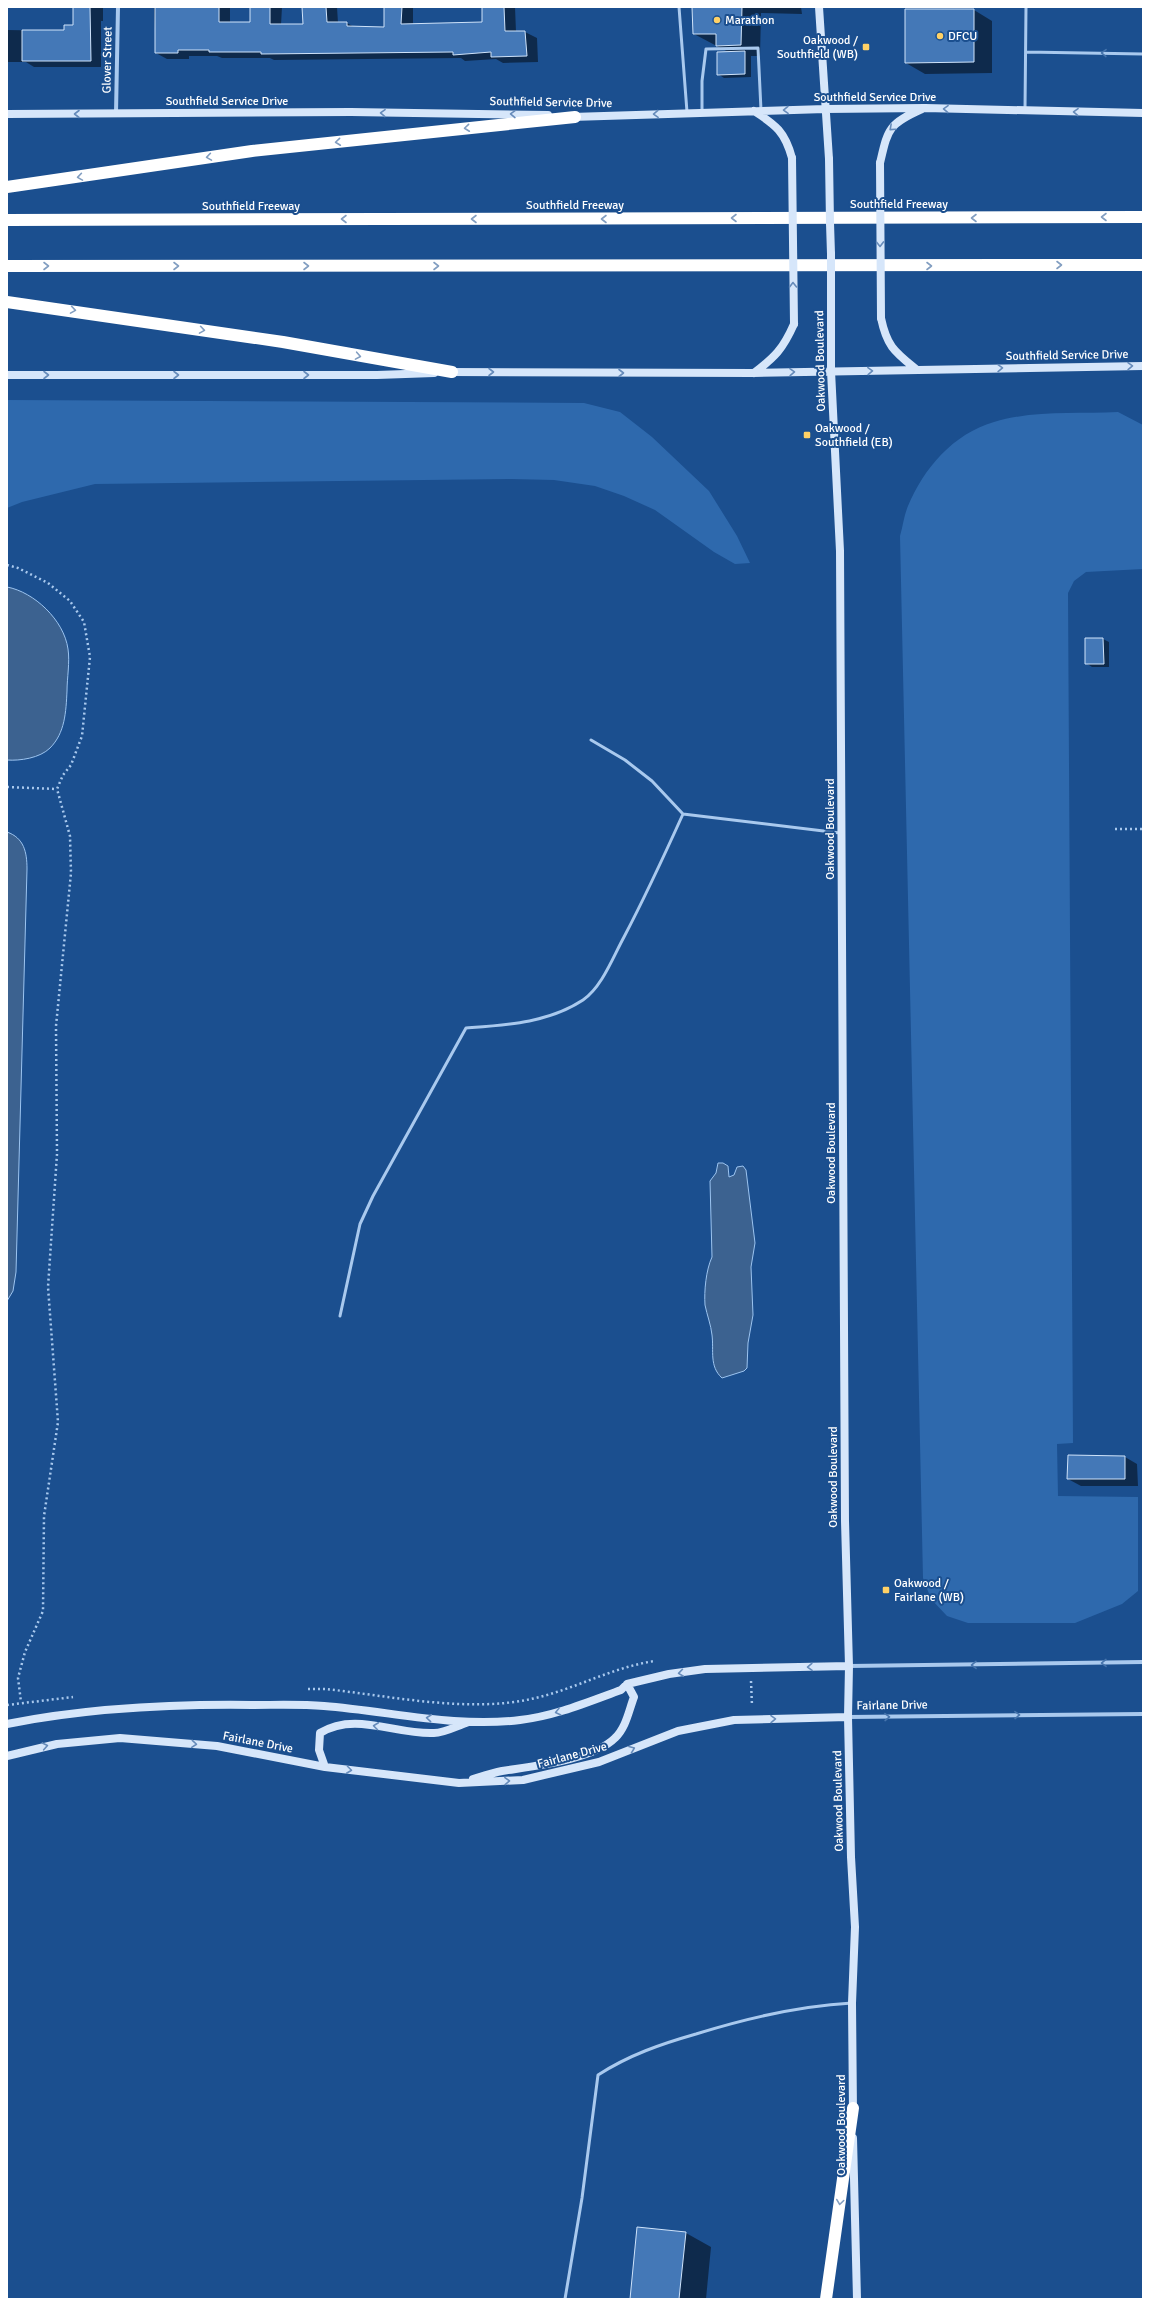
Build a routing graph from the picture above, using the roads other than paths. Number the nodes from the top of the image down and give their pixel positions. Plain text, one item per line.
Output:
1 (118, 7) edge
2 (679, 7) edge
3 (819, 7) edge
4 (1026, 7) edge
5 (1026, 52) junction
6 (1143, 54) edge
7 (925, 108) junction
8 (825, 109) junction
9 (757, 111) junction
10 (1025, 111) junction
11 (687, 112) junction
12 (702, 113) junction
13 (1143, 113) edge
14 (7, 114) edge
15 (116, 114) junction
16 (575, 117) junction
17 (7, 187) edge
18 (1143, 217) edge
19 (7, 220) edge
20 (1143, 265) edge
21 (7, 266) edge
22 (7, 302) edge
23 (1143, 366) edge
24 (917, 370) junction
25 (831, 371) junction
26 (452, 372) junction
27 (754, 374) junction
28 (7, 375) edge
29 (591, 740) dead end
30 (683, 814) junction
31 (842, 833) junction
32 (340, 1316) dead end
33 (1143, 1662) edge
34 (850, 1666) junction
35 (627, 1684) junction
36 (1143, 1714) edge
37 (848, 1717) junction
38 (469, 1722) junction
39 (7, 1724) edge
40 (7, 1756) edge
41 (325, 1767) junction
42 (459, 1783) junction
43 (852, 2003) junction
44 (853, 2108) junction
45 (565, 2299) edge
46 (826, 2299) edge
47 (857, 2299) edge

1 - 15 street, Glover Street
2 - 11 lane
3 - 8 main road, Oakwood Boulevard
4 - 5 lane
6 -> 5 lane
5 - 10 lane
7 - 8 main road, Southfield Service Drive
10 -> 7 main road, Southfield Service Drive
7 -> 24 main road, bridge
8 -> 9 main road, Southfield Service Drive
8 - 25 main road, Oakwood Boulevard, bridge
9 - 12 main road, Southfield Service Drive
9 - 12 lane
27 -> 9 main road, bridge
13 -> 10 main road, Southfield Service Drive
11 - 12 main road, Southfield Service Drive
11 -> 16 main road, Southfield Service Drive
15 -> 14 main road, Southfield Service Drive
16 -> 15 main road, Southfield Service Drive
16 -> 17 highway
18 -> 19 highway, Southfield Freeway
21 -> 20 highway
22 -> 26 highway
24 -> 23 main road, Southfield Service Drive
25 -> 24 main road, Southfield Service Drive
27 -> 25 main road, Southfield Service Drive
25 - 31 main road, Oakwood Boulevard
26 -> 27 main road, Southfield Service Drive
28 -> 26 main road, Southfield Service Drive
29 - 30 lane
30 - 31 lane
30 - 32 lane
31 - 34 main road, Oakwood Boulevard
33 -> 34 street
34 -> 35 main road
34 - 37 main road, Oakwood Boulevard
35 -> 38 main road
35 - 42 main road
37 -> 36 street, Fairlane Drive
42 -> 37 main road, Fairlane Drive
37 - 43 main road, Oakwood Boulevard
38 -> 39 main road
38 -> 41 main road
40 -> 41 main road, Fairlane Drive
41 -> 42 main road, Fairlane Drive
43 - 44 main road, Oakwood Boulevard
43 - 45 lane
44 -> 46 highway
44 - 47 main road, Oakwood Boulevard

